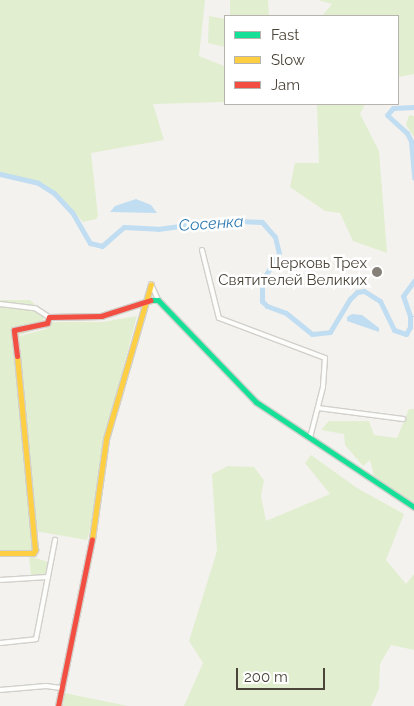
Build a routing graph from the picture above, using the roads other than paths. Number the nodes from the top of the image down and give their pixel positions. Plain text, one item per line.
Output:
1 (202, 250) dead end
2 (151, 284) joint
3 (158, 300) junction
4 (145, 303) junction
5 (0, 304) edge
6 (49, 317) junction
7 (318, 408) junction
8 (403, 419) dead end
9 (310, 438) junction
10 (414, 507) edge
11 (55, 540) dead end
12 (0, 553) edge
13 (48, 577) junction
14 (0, 580) edge
15 (0, 642) edge
16 (61, 688) junction
17 (0, 690) edge
18 (58, 706) edge

1 - 7 street
2 - 3 street
2 - 4 street
3 - 4 street
3 - 9 street
4 - 6 street
4 - 16 street
5 - 6 street
6 - 12 street
7 - 8 street
7 - 9 street
9 - 10 street
11 - 13 street
13 - 14 street
13 - 15 street
16 - 17 street
16 - 18 street

